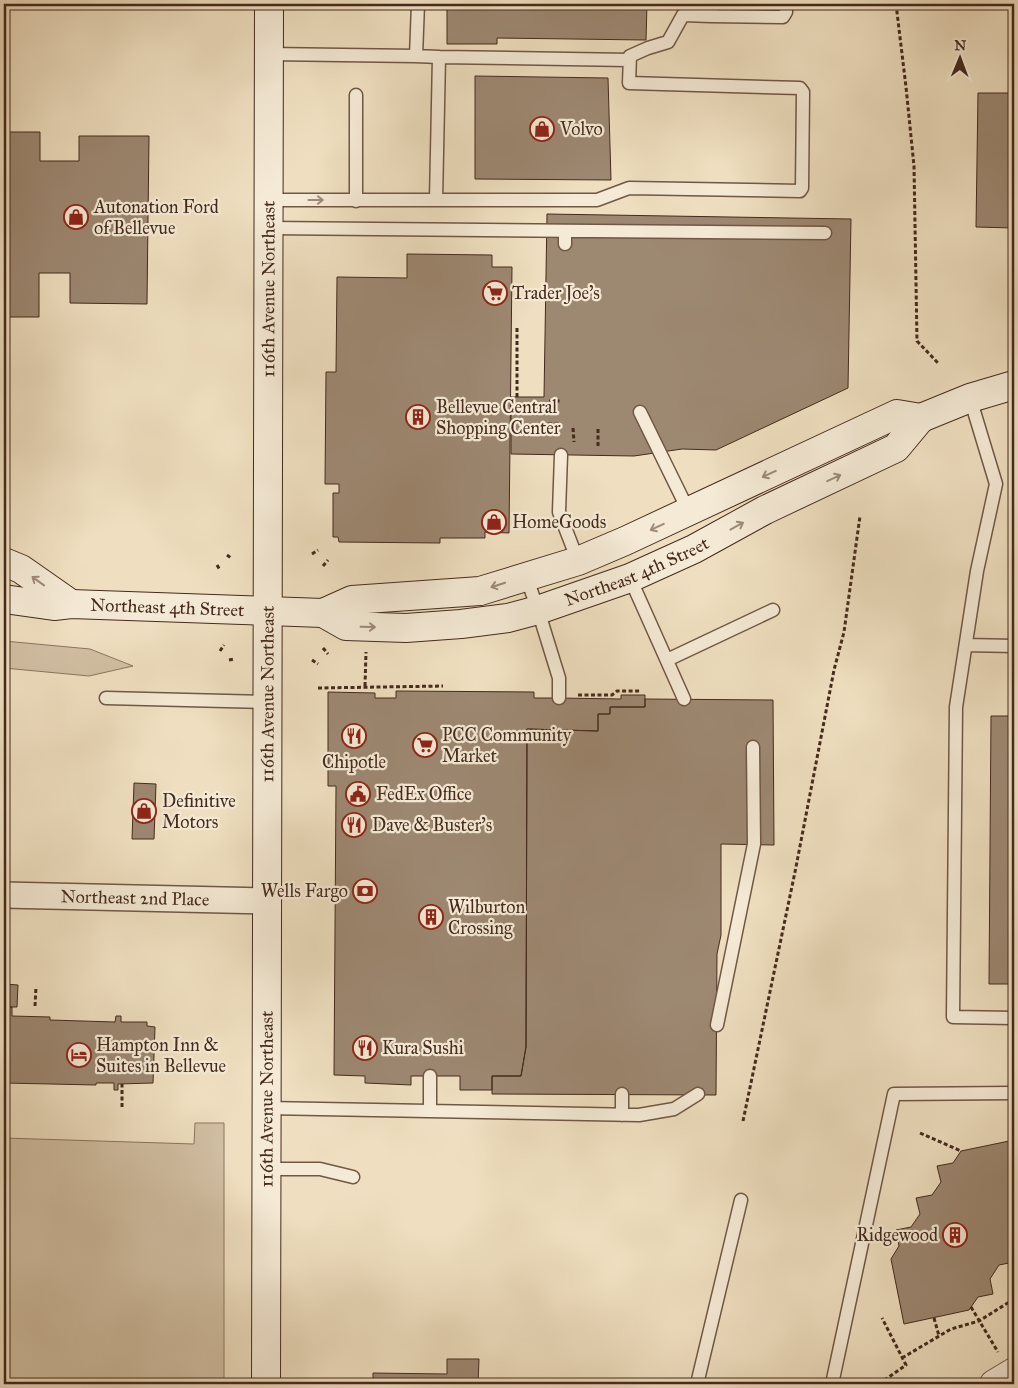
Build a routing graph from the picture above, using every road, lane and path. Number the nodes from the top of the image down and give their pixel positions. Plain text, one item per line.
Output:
1 (269, 4) edge
2 (418, 4) edge
3 (786, 4) edge
4 (896, 4) edge
5 (711, 10) edge
6 (269, 54) junction
7 (416, 56) junction
8 (439, 57) junction
9 (629, 60) junction
10 (356, 95) dead end
11 (268, 200) junction
12 (356, 200) junction
13 (436, 200) junction
14 (268, 228) junction
15 (565, 231) junction
16 (825, 233) dead end
17 (565, 244) dead end
18 (518, 328) dead end
19 (938, 363) dead end
20 (1014, 385) edge
21 (517, 397) dead end
22 (970, 398) junction
23 (549, 401) dead end
24 (561, 401) dead end
25 (640, 412) dead end
26 (920, 418) junction
27 (548, 424) dead end
28 (560, 424) dead end
29 (574, 428) dead end
30 (598, 428) dead end
31 (598, 446) dead end
32 (574, 447) dead end
33 (561, 455) dead end
34 (688, 512) junction
35 (860, 516) dead end
36 (318, 550) dead end
37 (312, 554) dead end
38 (227, 556) dead end
39 (231, 558) dead end
40 (328, 560) dead end
41 (578, 561) junction
42 (4, 562) edge
43 (217, 566) dead end
44 (323, 566) dead end
45 (220, 570) dead end
46 (526, 576) junction
47 (630, 578) junction
48 (4, 600) edge
49 (71, 604) junction
50 (538, 610) junction
51 (773, 610) dead end
52 (268, 611) junction
53 (323, 613) junction
54 (966, 645) junction
55 (224, 646) dead end
56 (1014, 646) edge
57 (323, 648) dead end
58 (220, 651) dead end
59 (366, 652) dead end
60 (328, 654) dead end
61 (312, 660) dead end
62 (667, 660) junction
63 (318, 664) dead end
64 (365, 686) junction
65 (443, 686) dead end
66 (318, 688) dead end
67 (641, 691) dead end
68 (578, 695) dead end
69 (106, 698) dead end
70 (559, 698) dead end
71 (684, 699) dead end
72 (268, 702) junction
73 (753, 747) dead end
74 (4, 895) edge
75 (266, 901) junction
76 (36, 987) dead end
77 (35, 1006) dead end
78 (1014, 1018) edge
79 (717, 1025) dead end
80 (430, 1076) dead end
81 (122, 1084) dead end
82 (1014, 1093) edge
83 (622, 1094) dead end
84 (698, 1094) dead end
85 (122, 1107) dead end
86 (266, 1108) junction
87 (430, 1111) junction
88 (622, 1115) junction
89 (743, 1121) dead end
90 (920, 1133) dead end
91 (961, 1151) dead end
92 (266, 1169) junction
93 (353, 1177) dead end
94 (741, 1200) dead end
95 (1014, 1299) edge
96 (971, 1308) dead end
97 (882, 1318) dead end
98 (934, 1318) dead end
99 (980, 1321) junction
100 (939, 1336) junction
101 (902, 1358) junction
102 (1007, 1364) edge
103 (266, 1384) edge
104 (697, 1384) edge
105 (832, 1384) edge
106 (879, 1384) edge
107 (994, 1384) edge

1 - 6 main road, 116th Avenue Northeast
2 - 7 lane
3 - 5 lane
4 - 19 path
5 - 9 lane
6 - 7 lane
6 - 11 main road, 116th Avenue Northeast
7 - 8 lane
8 - 9 lane
8 - 13 lane
9 - 13 lane
10 - 12 lane
11 -> 12 lane
11 - 14 main road, 116th Avenue Northeast
12 - 13 lane
14 - 15 lane
14 - 52 main road, 116th Avenue Northeast
15 - 16 lane
15 - 17 lane
18 - 21 path
20 - 22 main road, Northeast 4th Street
22 - 26 main road, Northeast 4th Street
22 - 54 lane
23 - 24 path
25 - 34 lane
26 -> 34 main road, Northeast 4th Street
47 -> 26 main road, Northeast 4th Street
27 - 28 path
29 - 32 path
30 - 31 path
33 - 41 lane
34 -> 41 main road, Northeast 4th Street
35 - 89 path
36 - 37 path
38 - 39 path
40 - 44 path
41 - 46 main road, Northeast 4th Street
49 -> 42 main road, Northeast 4th Street
43 - 45 path
46 - 50 lane
46 -> 53 main road, Northeast 4th Street
47 - 50 main road, Northeast 4th Street
47 - 62 lane
48 - 49 main road, Northeast 4th Street
49 - 52 main road, Northeast 4th Street
53 -> 50 main road, Northeast 4th Street
50 - 70 lane
51 - 62 lane
52 - 53 main road, Northeast 4th Street
52 - 72 main road, 116th Avenue Northeast
54 - 56 lane
54 - 78 lane
55 - 58 path
57 - 60 path
59 - 64 path
61 - 63 path
62 - 71 lane
64 - 65 path
64 - 66 path
67 - 68 path
69 - 72 lane
72 - 75 main road, 116th Avenue Northeast
73 - 79 lane
74 - 75 street, Northeast 2nd Place
75 - 86 main road, 116th Avenue Northeast
76 - 77 path
80 - 87 lane
81 - 85 path
82 - 105 lane
83 - 88 lane
84 - 88 lane
86 - 87 lane
86 - 92 main road, 116th Avenue Northeast
87 - 88 lane
90 - 91 path
92 - 93 lane
92 - 103 main road, 116th Avenue Northeast
94 - 104 lane
95 - 99 path
96 - 99 path
97 - 101 path
98 - 100 path
99 - 100 path
99 - 102 path
100 - 101 path
101 - 106 path
102 - 107 main road

